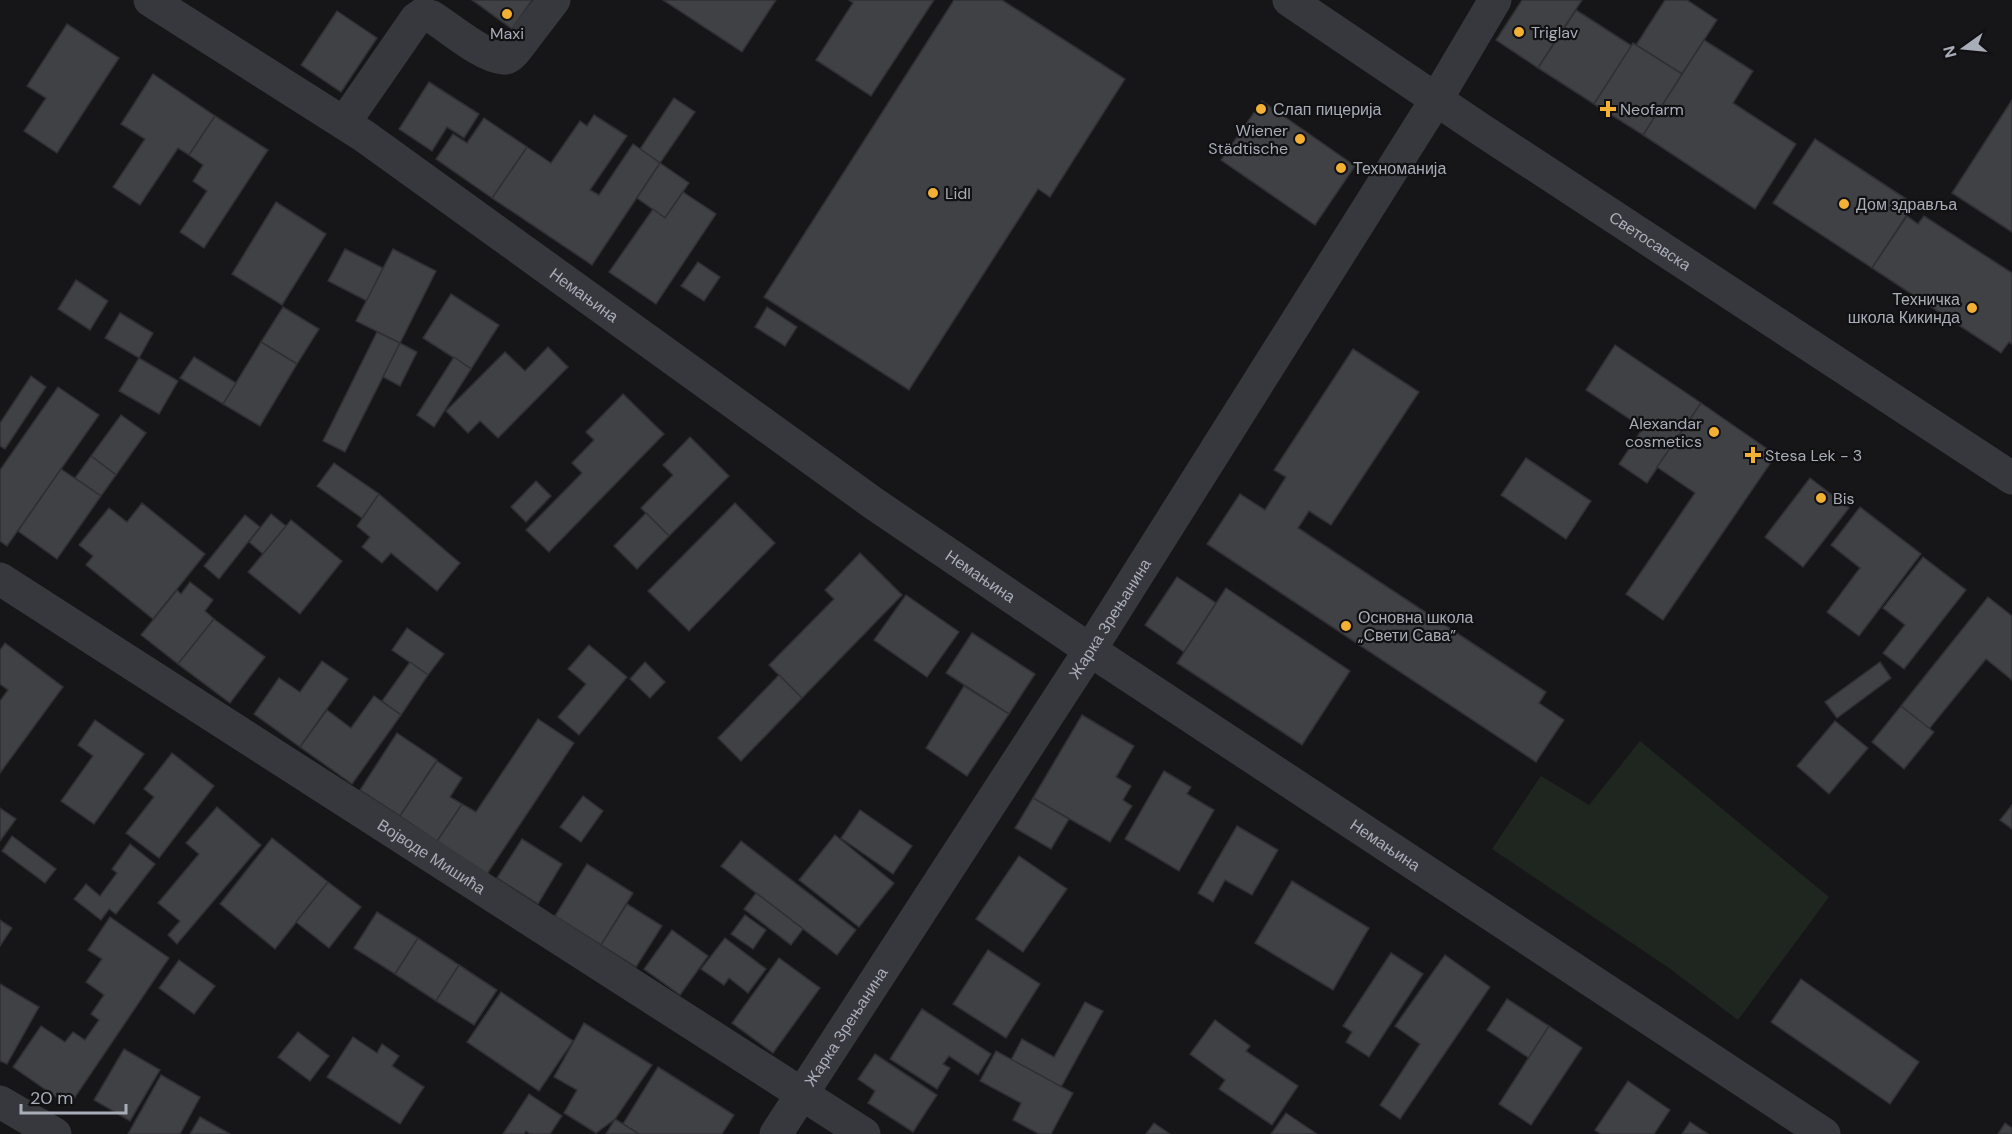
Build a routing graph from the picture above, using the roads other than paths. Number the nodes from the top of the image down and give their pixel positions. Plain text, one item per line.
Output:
1 (150, 0) edge
2 (554, 0) edge
3 (1288, 0) edge
4 (1495, 0) edge
5 (1436, 100) junction
6 (344, 123) junction
7 (2012, 478) edge
8 (0, 579) edge
9 (1089, 650) junction
10 (801, 1093) junction
11 (0, 1102) edge
12 (55, 1134) edge
13 (776, 1134) edge
14 (864, 1134) edge
15 (1824, 1134) edge

1 - 6 street, Немањина
2 - 6 street
3 - 5 street, Светосавска
4 - 5 street, Жарка Зрењанина
5 - 7 street, Светосавска
5 - 9 street, Жарка Зрењанина
6 - 9 street, Немањина
8 - 10 street, Војводе Мишића
9 - 10 street, Жарка Зрењанина
9 - 15 street, Немањина
10 - 13 street, Жарка Зрењанина
10 - 14 street, Војводе Мишића
11 - 12 street

